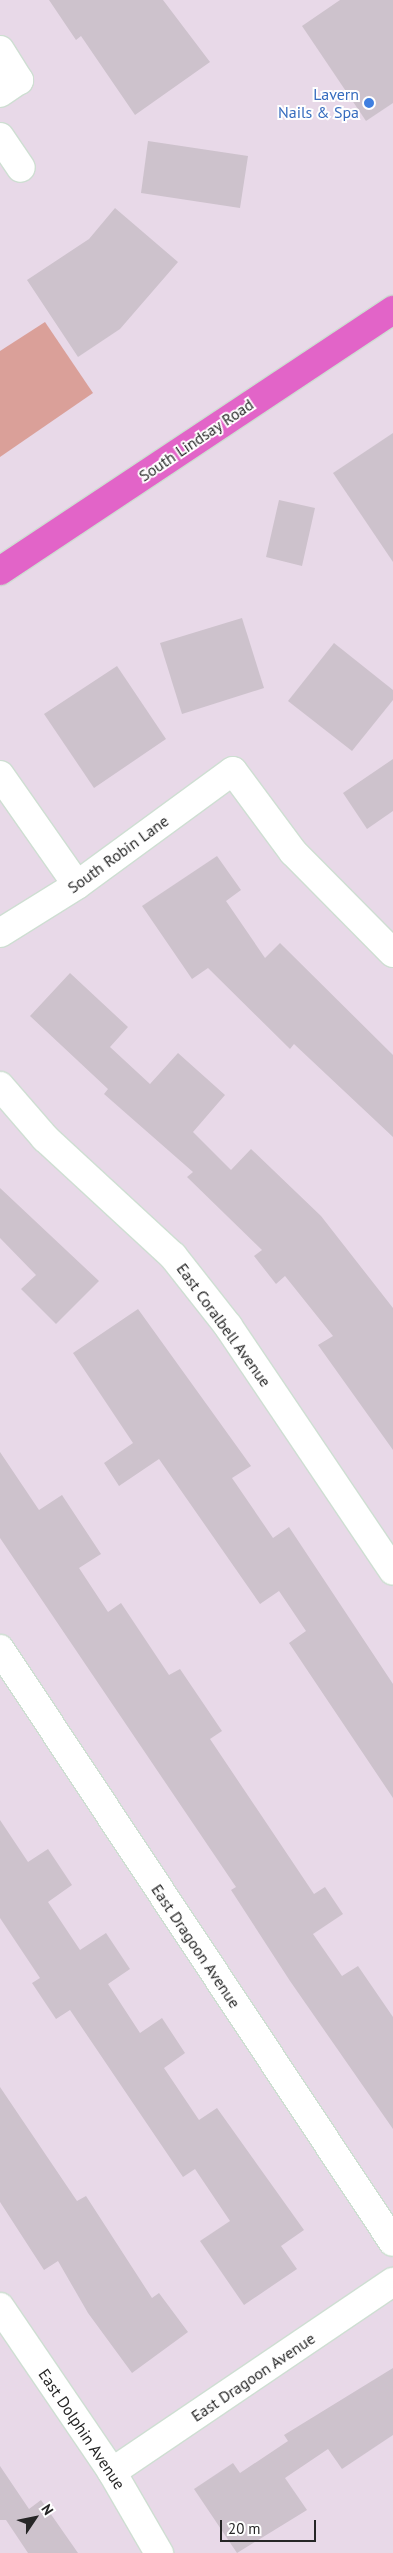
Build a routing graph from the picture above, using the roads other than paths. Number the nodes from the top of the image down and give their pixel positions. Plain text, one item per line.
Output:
1 (0, 50) edge
2 (10, 87) edge
3 (0, 137) edge
4 (21, 168) dead end
5 (393, 310) edge
6 (0, 571) edge
7 (0, 775) edge
8 (76, 885) junction
9 (0, 933) edge
10 (393, 953) edge
11 (0, 1086) edge
12 (393, 1571) edge
13 (0, 1649) edge
14 (393, 2242) edge
15 (393, 2282) edge
16 (0, 2307) edge
17 (112, 2472) junction
18 (159, 2553) edge

1 - 2 street
3 - 4 street
5 - 6 main road, South Lindsay Road
7 - 8 street
8 - 9 street, South Robin Lane
8 - 10 street, South Robin Lane
11 - 12 street, East Coralbell Avenue
13 - 14 street, East Dragoon Avenue
15 - 17 street, East Dragoon Avenue
16 - 17 street, East Dolphin Avenue
17 - 18 street, East Dolphin Avenue

